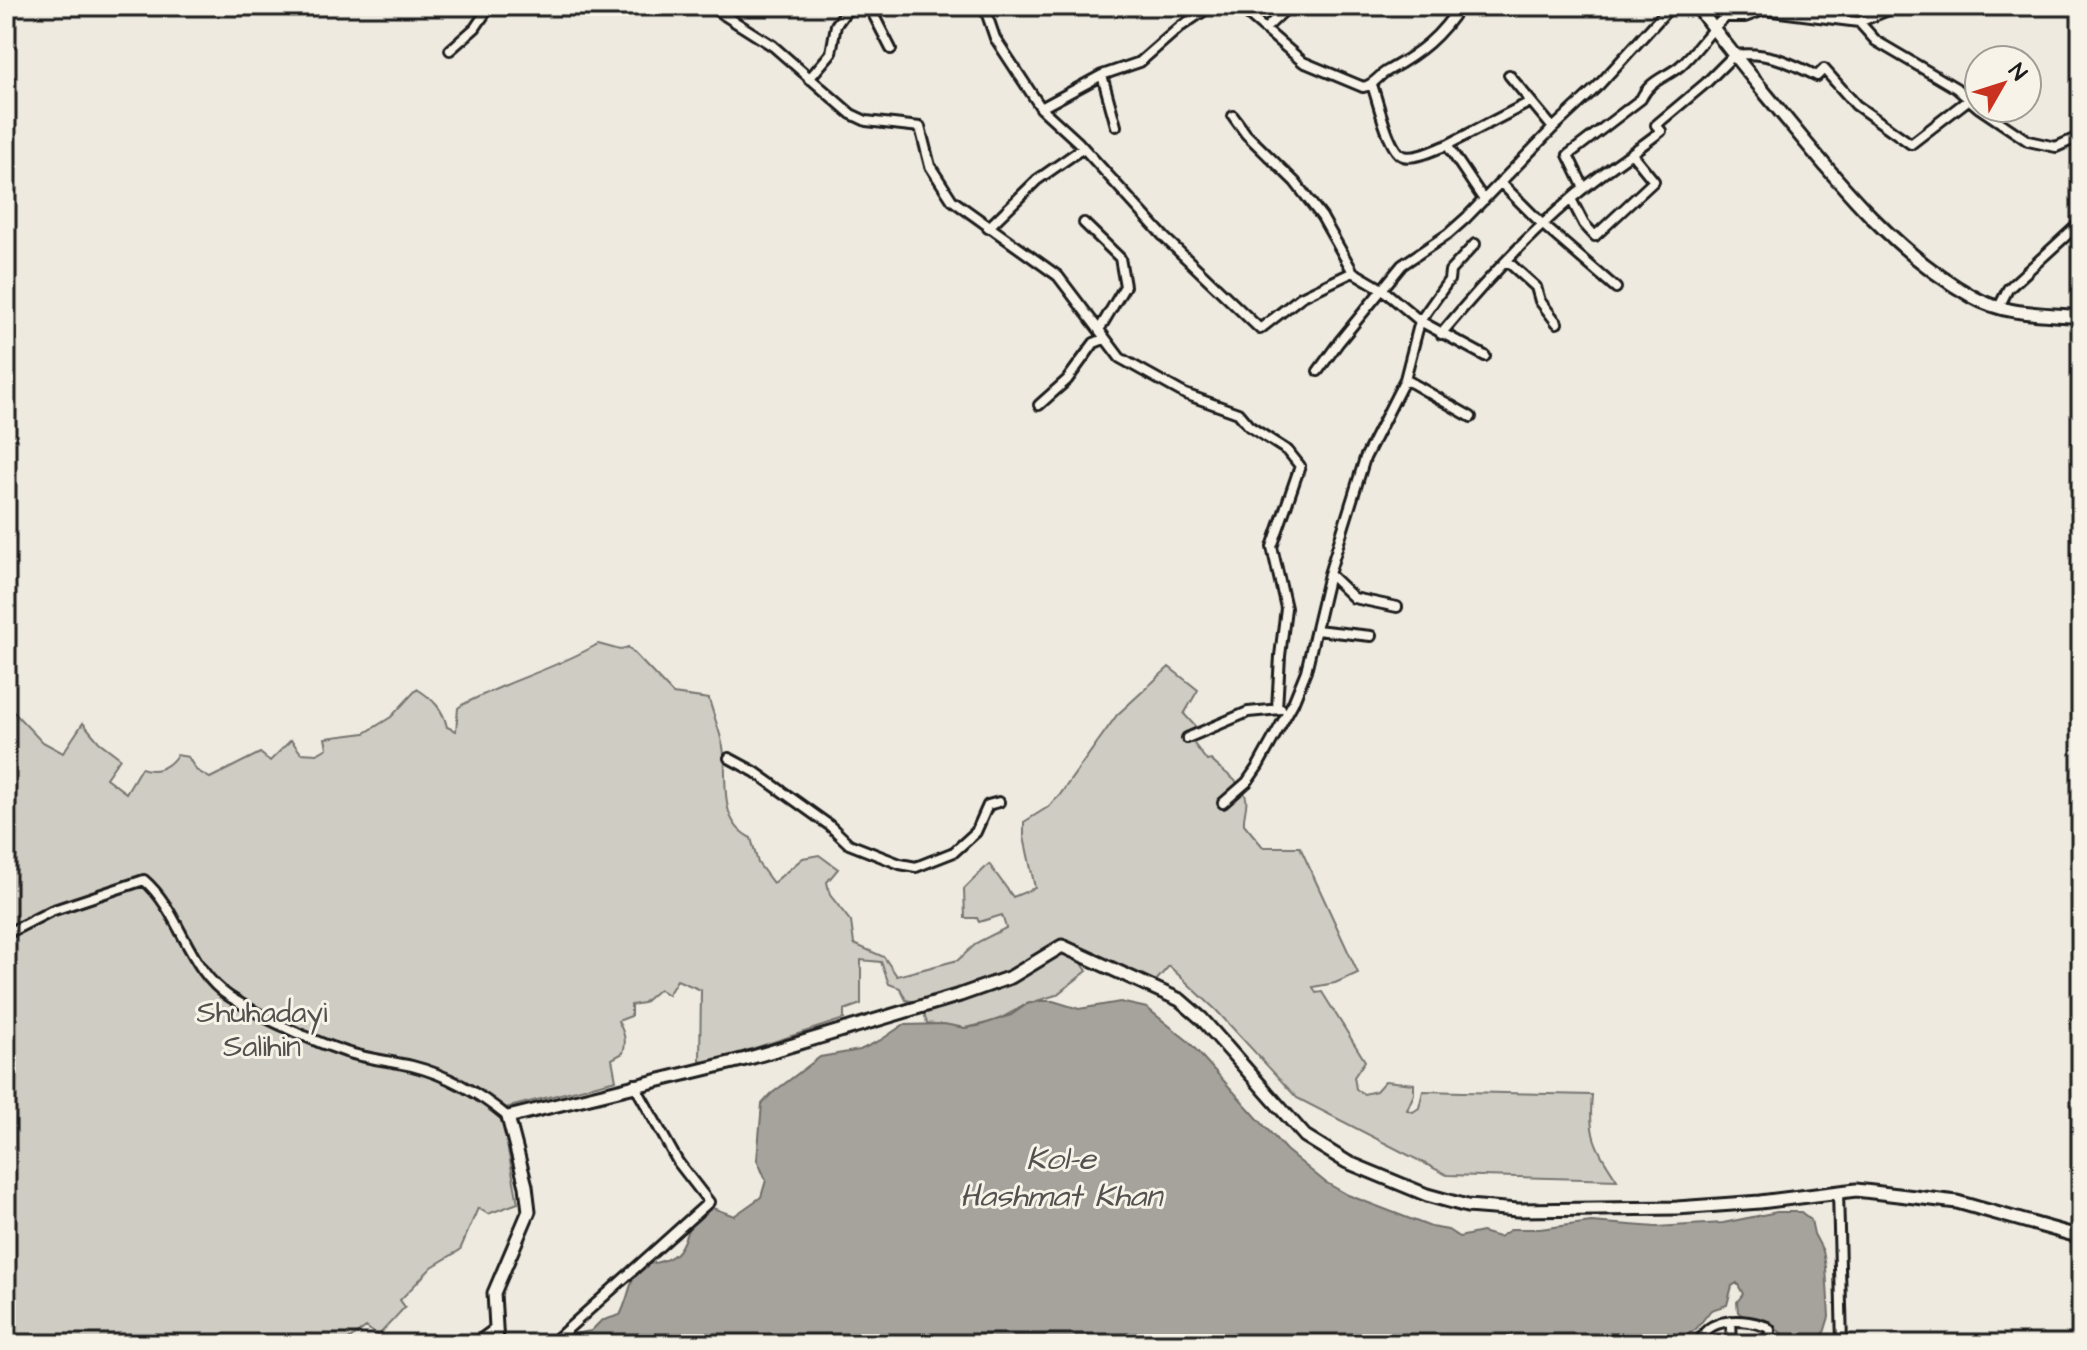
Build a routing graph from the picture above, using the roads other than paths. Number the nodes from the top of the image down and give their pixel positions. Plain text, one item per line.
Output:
1 (490, 6) edge
2 (710, 6) edge
3 (850, 6) edge
4 (869, 6) edge
5 (984, 6) edge
6 (1211, 6) edge
7 (1238, 6) edge
8 (1289, 6) edge
9 (1460, 6) edge
10 (1671, 6) edge
11 (1697, 6) edge
12 (1898, 6) edge
13 (1859, 22) junction
14 (1265, 29) junction
15 (1715, 31) junction
16 (891, 49) dead end
17 (450, 50) dead end
18 (1734, 55) junction
19 (1102, 75) junction
20 (1509, 75) dead end
21 (809, 79) junction
22 (1372, 85) junction
23 (1963, 95) edge
24 (1530, 102) junction
25 (1963, 104) edge
26 (1041, 108) junction
27 (1233, 116) dead end
28 (2003, 124) edge
29 (1116, 126) dead end
30 (1553, 128) junction
31 (2081, 136) edge
32 (1447, 145) junction
33 (1083, 148) junction
34 (1632, 154) junction
35 (1500, 182) junction
36 (1584, 188) junction
37 (1571, 199) junction
38 (1484, 200) junction
39 (2081, 222) edge
40 (1084, 223) dead end
41 (1542, 224) junction
42 (988, 228) junction
43 (1475, 244) dead end
44 (1507, 261) junction
45 (1353, 272) junction
46 (1616, 288) dead end
47 (1382, 289) junction
48 (1999, 307) junction
49 (2081, 317) edge
50 (1420, 321) junction
51 (1557, 323) dead end
52 (1101, 334) junction
53 (1441, 334) junction
54 (1485, 356) dead end
55 (1318, 371) dead end
56 (1405, 379) junction
57 (1039, 405) dead end
58 (1471, 417) dead end
59 (1329, 574) junction
60 (1397, 607) dead end
61 (1316, 630) junction
62 (1371, 636) dead end
63 (1292, 706) junction
64 (1277, 709) junction
65 (1187, 738) dead end
66 (729, 758) dead end
67 (999, 802) dead end
68 (1223, 803) dead end
69 (6, 934) edge
70 (634, 1084) junction
71 (508, 1117) junction
72 (1838, 1191) junction
73 (2081, 1237) edge
74 (1731, 1321) junction
75 (496, 1328) junction
76 (474, 1344) edge
77 (497, 1344) edge
78 (551, 1344) edge
79 (1700, 1344) edge
80 (1732, 1344) edge
81 (1769, 1344) edge
82 (1842, 1344) edge

1 - 17 street
2 - 21 street
3 - 21 street
4 - 16 street
5 - 26 street
6 - 19 street
7 - 14 street
8 - 14 street
9 - 22 street
10 - 30 street
11 - 15 street
12 - 13 street
13 - 15 street
13 - 23 street
14 - 22 street
15 - 18 street
15 - 36 street
18 - 25 street
18 - 34 street
18 - 48 street
19 - 26 street
19 - 29 street
20 - 24 street
21 - 42 street
22 - 32 street
24 - 30 street
24 - 32 street
26 - 33 street
27 - 45 street
28 - 31 street
30 - 35 street
32 - 38 street
33 - 42 street
33 - 45 street
34 - 36 street
34 - 37 street
35 - 38 street
35 - 41 street
36 - 37 street
37 - 41 street
38 - 47 street
39 - 48 street
40 - 52 street
41 - 44 street
41 - 46 street
42 - 52 street
43 - 50 street
44 - 51 street
44 - 53 street
45 - 47 street
47 - 50 street
47 - 55 street
48 - 49 street
50 - 53 street
50 - 56 street
52 - 57 street
52 - 64 street
53 - 54 street
56 - 58 street
56 - 59 street
59 - 60 street
59 - 61 street
61 - 62 street
61 - 63 street
63 - 64 street
63 - 68 street
64 - 65 street
66 - 67 street
69 - 71 street
70 - 71 street
70 - 72 street
70 - 78 street
71 - 75 street
72 - 73 street
72 - 82 street
74 - 79 street
74 - 80 street
74 - 81 street
75 - 76 street
75 - 77 street

